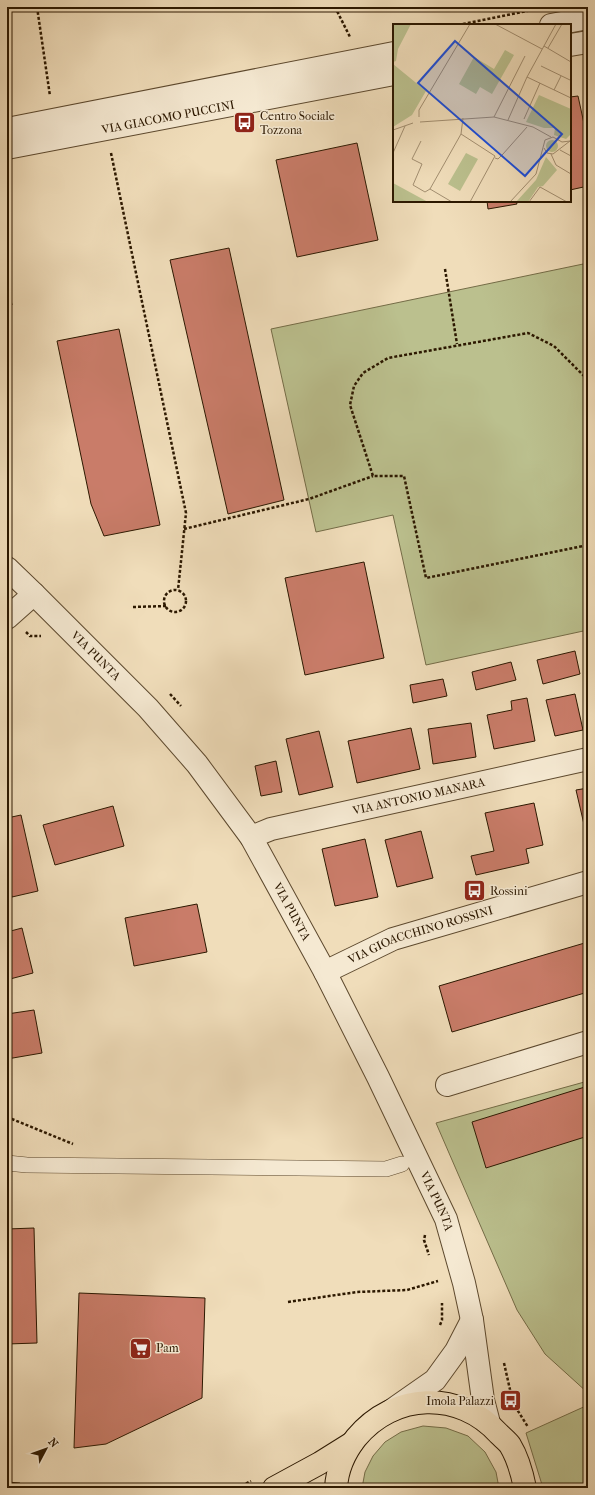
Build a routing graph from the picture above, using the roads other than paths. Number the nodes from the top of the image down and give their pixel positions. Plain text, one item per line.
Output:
1 (545, 17) edge
2 (588, 18) edge
3 (588, 42) edge
4 (571, 45) edge
5 (393, 54) edge
6 (393, 74) edge
7 (328, 77) junction
8 (7, 129) edge
9 (7, 148) edge
10 (7, 568) edge
11 (34, 594) junction
12 (8, 617) edge
13 (588, 759) edge
14 (251, 836) junction
15 (588, 882) edge
16 (325, 972) junction
17 (588, 1042) edge
18 (447, 1085) dead end
19 (7, 1163) edge
20 (402, 1164) dead end
21 (472, 1320) junction
22 (389, 1411) junction
23 (489, 1423) junction
24 (352, 1443) junction
25 (274, 1488) edge
26 (336, 1488) edge
27 (524, 1488) edge

1 - 2 street
3 - 4 street
5 - 7 street, VIA GIACOMO PUCCINI
6 - 7 street, VIA GIACOMO PUCCINI
7 - 8 street, VIA GIACOMO PUCCINI
7 - 9 street, VIA GIACOMO PUCCINI
10 - 11 street, VIA PUNTA
11 - 12 street
11 - 14 street, VIA PUNTA
13 - 14 street, VIA ANTONIO MANARA
14 - 16 street, VIA PUNTA
15 - 16 street, VIA GIOACCHINO ROSSINI
16 - 21 street, VIA PUNTA
17 - 18 street
19 - 20 lane
21 - 22 street
21 - 23 street, VIA PUNTA
22 - 23 main road
22 - 24 main road
23 - 27 main road
24 - 25 main road
24 - 26 main road

